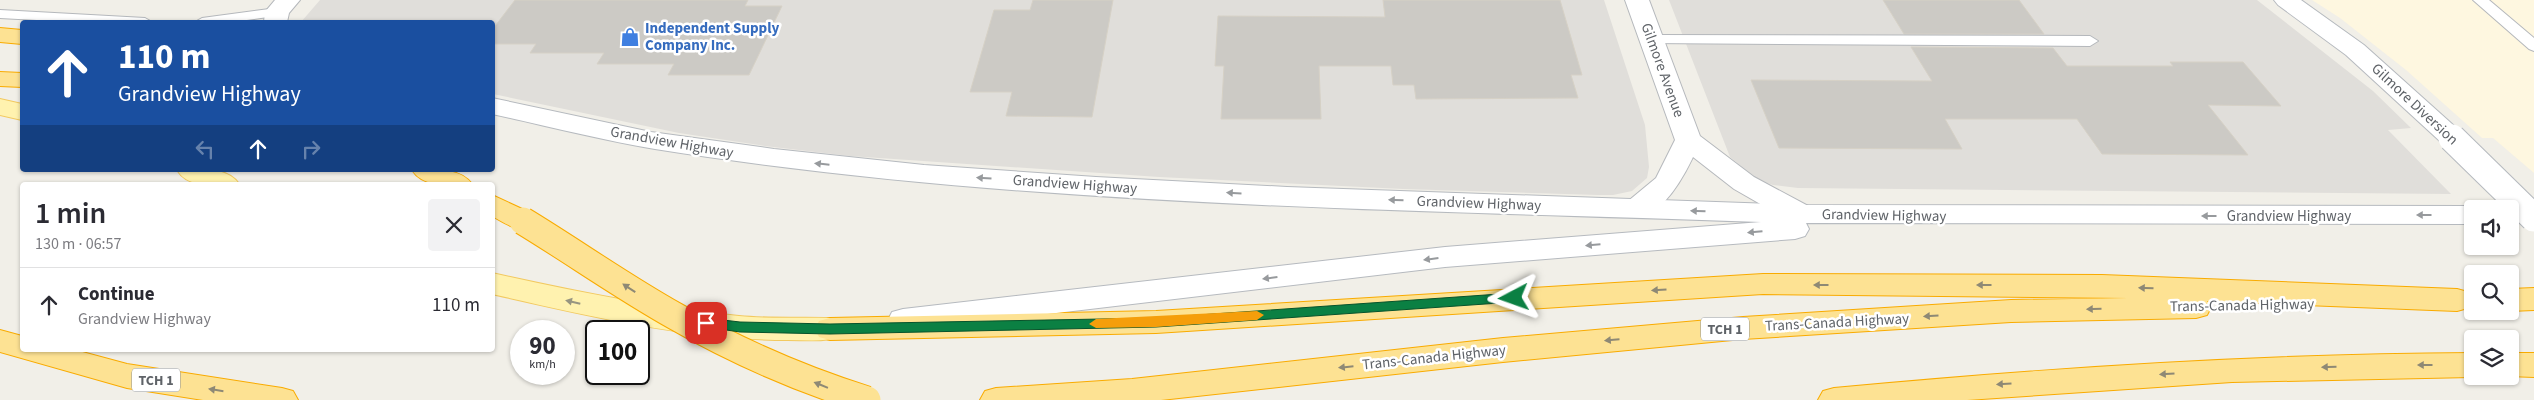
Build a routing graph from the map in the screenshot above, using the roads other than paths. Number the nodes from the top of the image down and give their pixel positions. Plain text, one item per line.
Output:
1 (1637, 0) edge
2 (2286, 0) edge
3 (2480, 0) edge
4 (280, 12) edge
5 (0, 14) edge
6 (109, 20) edge
7 (218, 20) edge
8 (0, 35) edge
9 (20, 37) edge
10 (1652, 40) junction
11 (2090, 41) dead end
12 (2534, 46) edge
13 (0, 78) edge
14 (20, 80) edge
15 (0, 107) edge
16 (495, 107) edge
17 (20, 112) edge
18 (1688, 140) junction
19 (195, 172) edge
20 (430, 172) edge
21 (219, 182) edge
22 (452, 182) edge
23 (495, 206) edge
24 (1637, 209) junction
25 (1800, 214) junction
26 (2464, 215) edge
27 (2519, 215) edge
28 (2048, 216) junction
29 (2534, 216) edge
30 (495, 284) edge
31 (2534, 299) edge
32 (2464, 300) edge
33 (2464, 300) edge
34 (2519, 300) edge
35 (830, 329) junction
36 (0, 341) edge
37 (20, 346) edge
38 (39, 352) edge
39 (2464, 365) edge
40 (2519, 365) edge
41 (2534, 365) edge
42 (282, 400) edge
43 (867, 400) edge
44 (996, 400) edge
45 (1834, 400) edge

1 - 10 main road, Gilmore Avenue
2 - 29 main road, Gilmore Diversion, bridge
3 - 12 lane
4 - 7 lane
5 - 6 lane
8 - 9 highway
10 - 11 lane
10 - 18 main road, Gilmore Avenue
13 - 14 highway
15 - 17 main road
24 -> 16 main road, Grandview Highway
18 - 24 main road
18 - 25 main road
19 - 21 main road
20 - 22 highway
43 -> 23 highway, bridge
25 -> 24 main road, Grandview Highway
25 - 28 main road, Grandview Highway
26 -> 28 main road, Grandview Highway
27 - 29 main road
28 -> 35 main road
35 -> 30 main road
31 - 34 highway
32 -> 35 highway
33 -> 44 highway, Trans-Canada Highway / TCH 1
36 - 37 highway
42 -> 38 highway, TCH 1
39 -> 45 highway
40 - 41 highway

